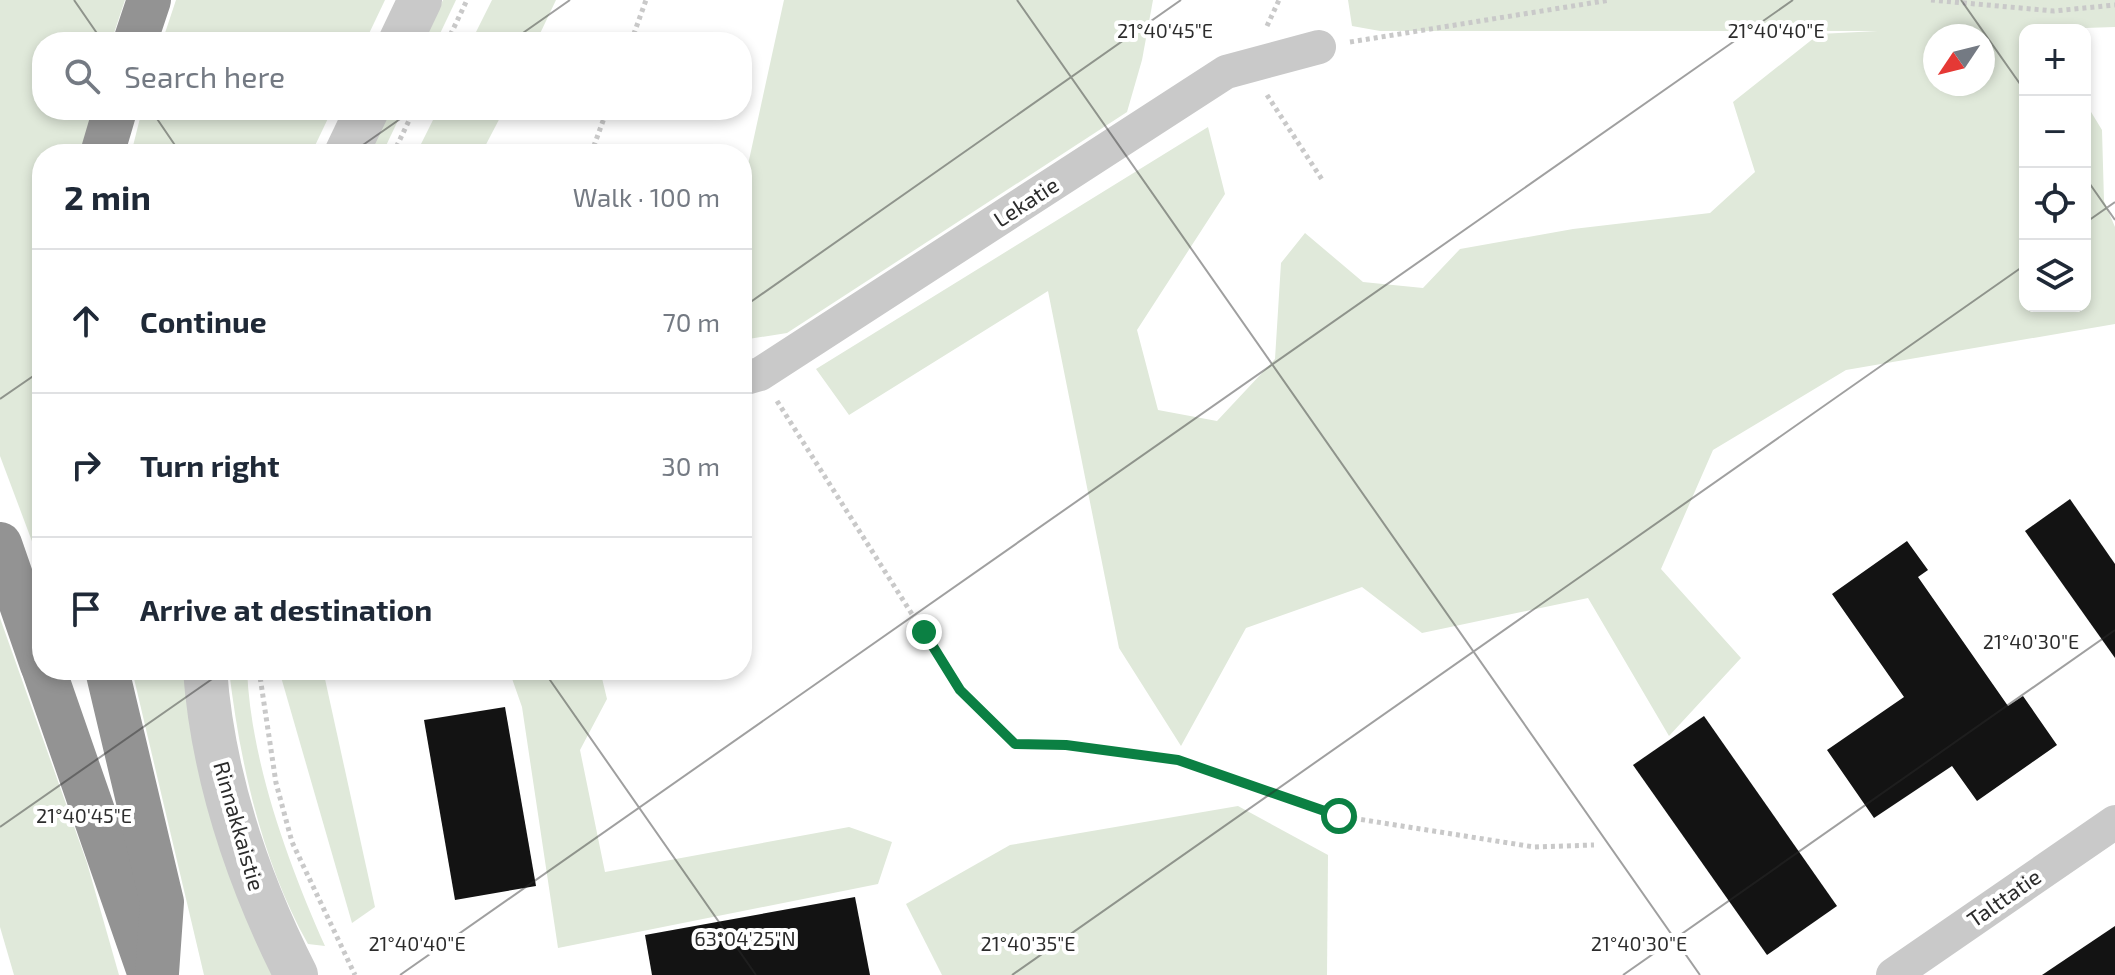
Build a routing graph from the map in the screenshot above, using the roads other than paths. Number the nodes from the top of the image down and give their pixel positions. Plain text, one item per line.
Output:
1 (149, 0) edge
2 (420, 0) edge
3 (138, 32) edge
4 (405, 32) edge
5 (1319, 47) road end
6 (112, 120) edge
7 (362, 120) edge
8 (105, 144) edge
9 (351, 144) edge
10 (752, 376) edge
11 (0, 544) edge
12 (32, 636) edge
13 (47, 680) edge
14 (109, 680) edge
15 (206, 680) edge
16 (2115, 822) edge
17 (150, 975) edge
18 (157, 975) edge
19 (296, 975) edge
20 (1893, 975) edge

1 - 3 highway
2 - 4 street
5 - 10 street, Lekatie
6 - 8 highway
7 - 9 street
11 - 12 highway
13 - 17 highway
14 - 18 highway
15 - 19 street, Rinnakkaistie
16 - 20 street, Talttatie

